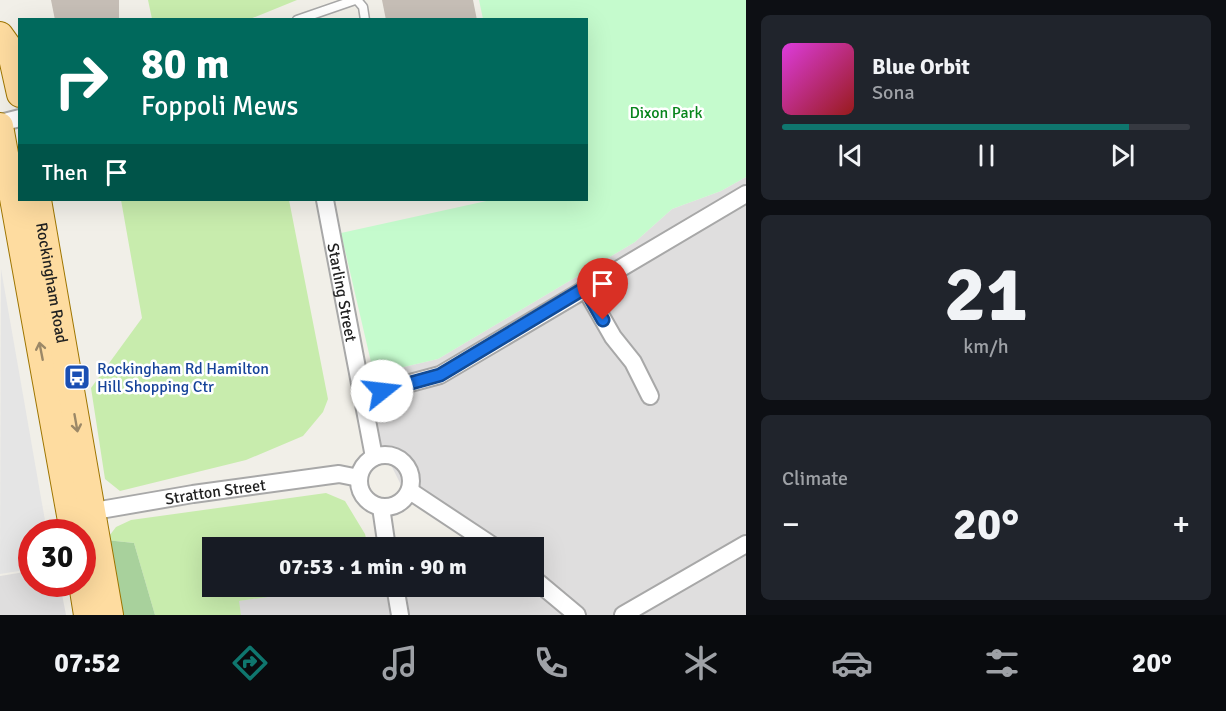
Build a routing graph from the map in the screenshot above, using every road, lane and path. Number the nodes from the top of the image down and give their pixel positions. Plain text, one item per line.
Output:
1 (356, 0) edge
2 (303, 18) edge
3 (365, 18) edge
4 (0, 35) edge
5 (18, 84) edge
6 (18, 119) edge
7 (0, 125) edge
8 (746, 194) edge
9 (38, 201) edge
10 (325, 201) edge
11 (585, 288) junction
12 (362, 396) junction
13 (650, 396) dead end
14 (374, 457) junction
15 (359, 478) junction
16 (410, 491) junction
17 (381, 507) junction
18 (78, 519) edge
19 (78, 519) edge
20 (82, 519) edge
21 (385, 537) edge
22 (479, 537) edge
23 (746, 544) edge
24 (96, 573) edge
25 (544, 587) edge
26 (84, 597) edge
27 (397, 597) edge
28 (87, 615) edge
29 (110, 615) edge
30 (400, 615) edge
31 (577, 615) edge
32 (623, 615) edge

1 - 2 lane
1 - 3 lane
4 - 5 main road
6 - 7 street
18 -> 7 main road, Rockingham Road
8 - 11 street
9 -> 19 main road, Rockingham Road
10 - 12 street, Starling Street
11 - 12 street
11 - 13 street
12 - 14 street, Starling Street
14 - 15 street
14 - 16 street
15 - 17 street
15 - 20 street, Stratton Street
16 - 17 street
16 - 22 street
17 - 21 street
23 - 32 street
24 - 29 main road, Rockingham Road
25 - 31 street
26 - 28 main road
27 - 30 street

